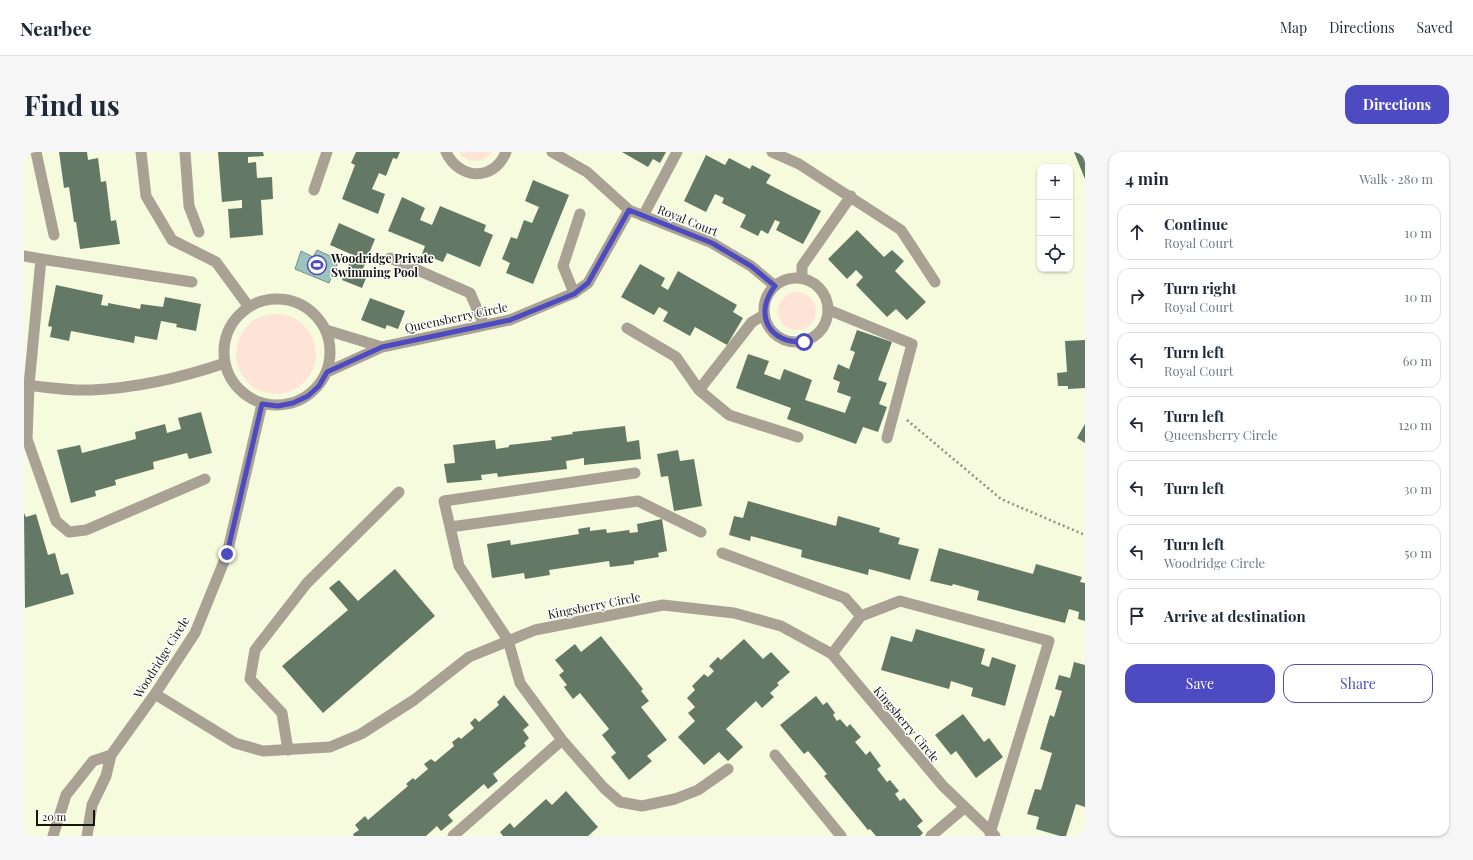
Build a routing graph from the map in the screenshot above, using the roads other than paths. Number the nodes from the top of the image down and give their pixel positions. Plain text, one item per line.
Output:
1 (36, 152) edge
2 (142, 152) edge
3 (185, 152) edge
4 (327, 152) edge
5 (446, 152) edge
6 (506, 152) edge
7 (552, 152) edge
8 (677, 152) edge
9 (772, 152) edge
10 (314, 190) dead end
11 (851, 196) junction
12 (629, 210) junction
13 (580, 214) dead end
14 (643, 216) junction
15 (199, 232) dead end
16 (54, 235) dead end
17 (24, 256) edge
18 (390, 258) dead end
19 (41, 259) junction
20 (802, 278) junction
21 (192, 282) dead end
22 (935, 282) dead end
23 (775, 286) junction
24 (574, 294) junction
25 (250, 307) junction
26 (829, 310) junction
27 (764, 315) junction
28 (484, 326) junction
29 (627, 328) dead end
30 (326, 330) junction
31 (382, 347) junction
32 (225, 363) junction
33 (327, 372) junction
34 (26, 385) edge
35 (699, 390) junction
36 (262, 404) junction
37 (798, 437) dead end
38 (887, 438) dead end
39 (635, 474) dead end
40 (205, 479) dead end
41 (399, 492) dead end
42 (450, 527) junction
43 (701, 532) dead end
44 (722, 552) dead end
45 (862, 616) junction
46 (508, 640) junction
47 (832, 654) junction
48 (155, 694) junction
49 (562, 740) junction
50 (288, 750) junction
51 (111, 755) junction
52 (775, 755) dead end
53 (728, 769) dead end
54 (964, 808) junction
55 (992, 834) edge
56 (53, 836) edge
57 (87, 836) edge
58 (453, 836) edge
59 (841, 836) edge
60 (931, 836) edge

1 - 16 street
2 - 25 street
3 - 15 street
4 - 10 street
5 - 6 street
7 - 12 street
8 - 14 street
9 - 11 street
11 - 20 street
11 - 22 street
12 - 14 street, Royal Court
12 - 24 street, Queensberry Circle
13 - 24 street
14 - 23 street, Royal Court
17 - 19 street
18 - 28 street
19 - 21 street
19 - 34 street
20 - 23 street
20 - 26 street
23 - 27 street
24 - 28 street, Queensberry Circle
25 - 30 street
25 - 32 street
26 - 27 street
26 - 38 street
27 - 35 street
28 - 31 street, Queensberry Circle
29 - 35 street
30 - 31 street, Queensberry Circle
30 - 33 street
31 - 33 street, Queensberry Circle
32 - 34 street
32 - 36 street
33 - 36 street
34 - 40 street
35 - 37 street
36 - 48 street, Woodridge Circle
39 - 42 street
41 - 50 street
42 - 43 street
42 - 46 street
44 - 45 street
45 - 47 street
45 - 55 street
46 - 47 street, Kingsberry Circle
46 - 49 street
46 - 50 street, Kingsberry Circle
47 - 54 street, Kingsberry Circle
48 - 50 street, Kingsberry Circle
48 - 51 street, Woodridge Circle
49 - 53 street
49 - 58 street
51 - 56 street
51 - 57 street, Woodridge Circle
52 - 59 street
54 - 55 street, Kingsberry Circle
54 - 60 street

